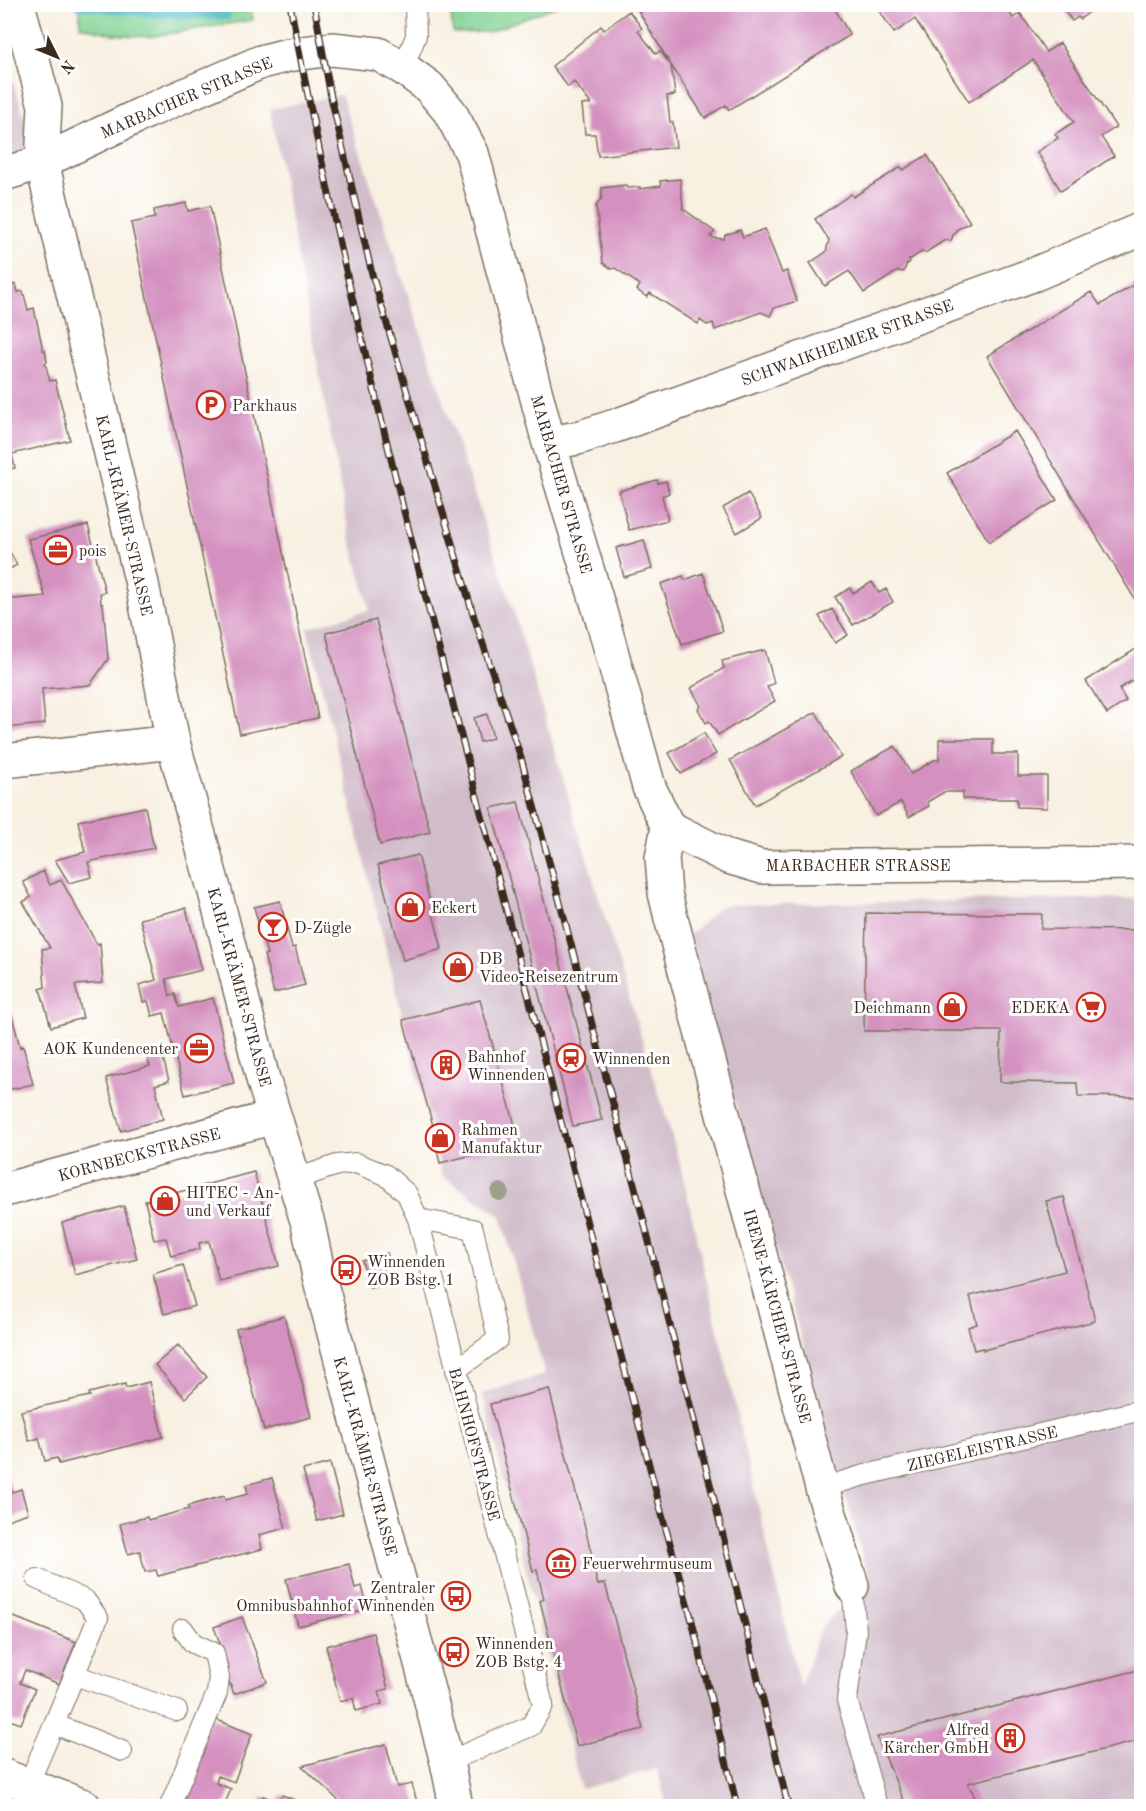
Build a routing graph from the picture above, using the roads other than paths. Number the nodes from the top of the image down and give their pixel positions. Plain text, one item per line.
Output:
1 (18, 4) edge
2 (415, 4) edge
3 (403, 68) junction
4 (42, 162) junction
5 (4, 174) edge
6 (1142, 229) edge
7 (549, 443) junction
8 (173, 742) junction
9 (4, 761) edge
10 (668, 827) junction
11 (1142, 863) edge
12 (274, 1117) junction
13 (293, 1180) junction
14 (4, 1190) edge
15 (418, 1219) junction
16 (456, 1370) junction
17 (1142, 1410) edge
18 (822, 1488) junction
19 (37, 1579) dead end
20 (852, 1586) joint
21 (183, 1629) dead end
22 (75, 1675) junction
23 (177, 1712) dead end
24 (54, 1724) junction
25 (122, 1751) dead end
26 (447, 1762) junction
27 (16, 1780) edge
28 (84, 1806) edge
29 (170, 1806) edge
30 (456, 1806) edge
31 (877, 1806) edge

1 - 4 street, KARL-KRÄMER-STRASSE
2 - 3 lane
3 - 4 street, MARBACHER STRASSE
3 - 7 street, MARBACHER STRASSE
4 - 5 street, MARBACHER STRASSE
4 - 8 street, KARL-KRÄMER-STRASSE
6 - 7 street, SCHWAIKHEIMER STRASSE
7 - 10 street, MARBACHER STRASSE
8 - 9 street
8 - 12 street, KARL-KRÄMER-STRASSE
10 - 11 street, MARBACHER STRASSE
10 - 18 street, IRENE-KÄRCHER-STRASSE
12 - 13 street, KARL-KRÄMER-STRASSE
12 - 14 street, KORNBECKSTRASSE
13 - 15 lane, BAHNHOFSTRASSE
13 - 26 street, KARL-KRÄMER-STRASSE
15 - 16 lane, BAHNHOFSTRASSE
15 - 16 lane
16 - 26 lane, BAHNHOFSTRASSE
17 - 18 lane, ZIEGELEISTRASSE
18 - 20 street, IRENE-KÄRCHER-STRASSE
19 - 22 lane
20 - 31 lane, IRENE-KÄRCHER-STRASSE
21 - 29 lane
22 - 23 lane
22 - 24 lane
24 - 25 lane
24 - 27 lane
26 - 30 street, KARL-KRÄMER-STRASSE
27 - 28 street

